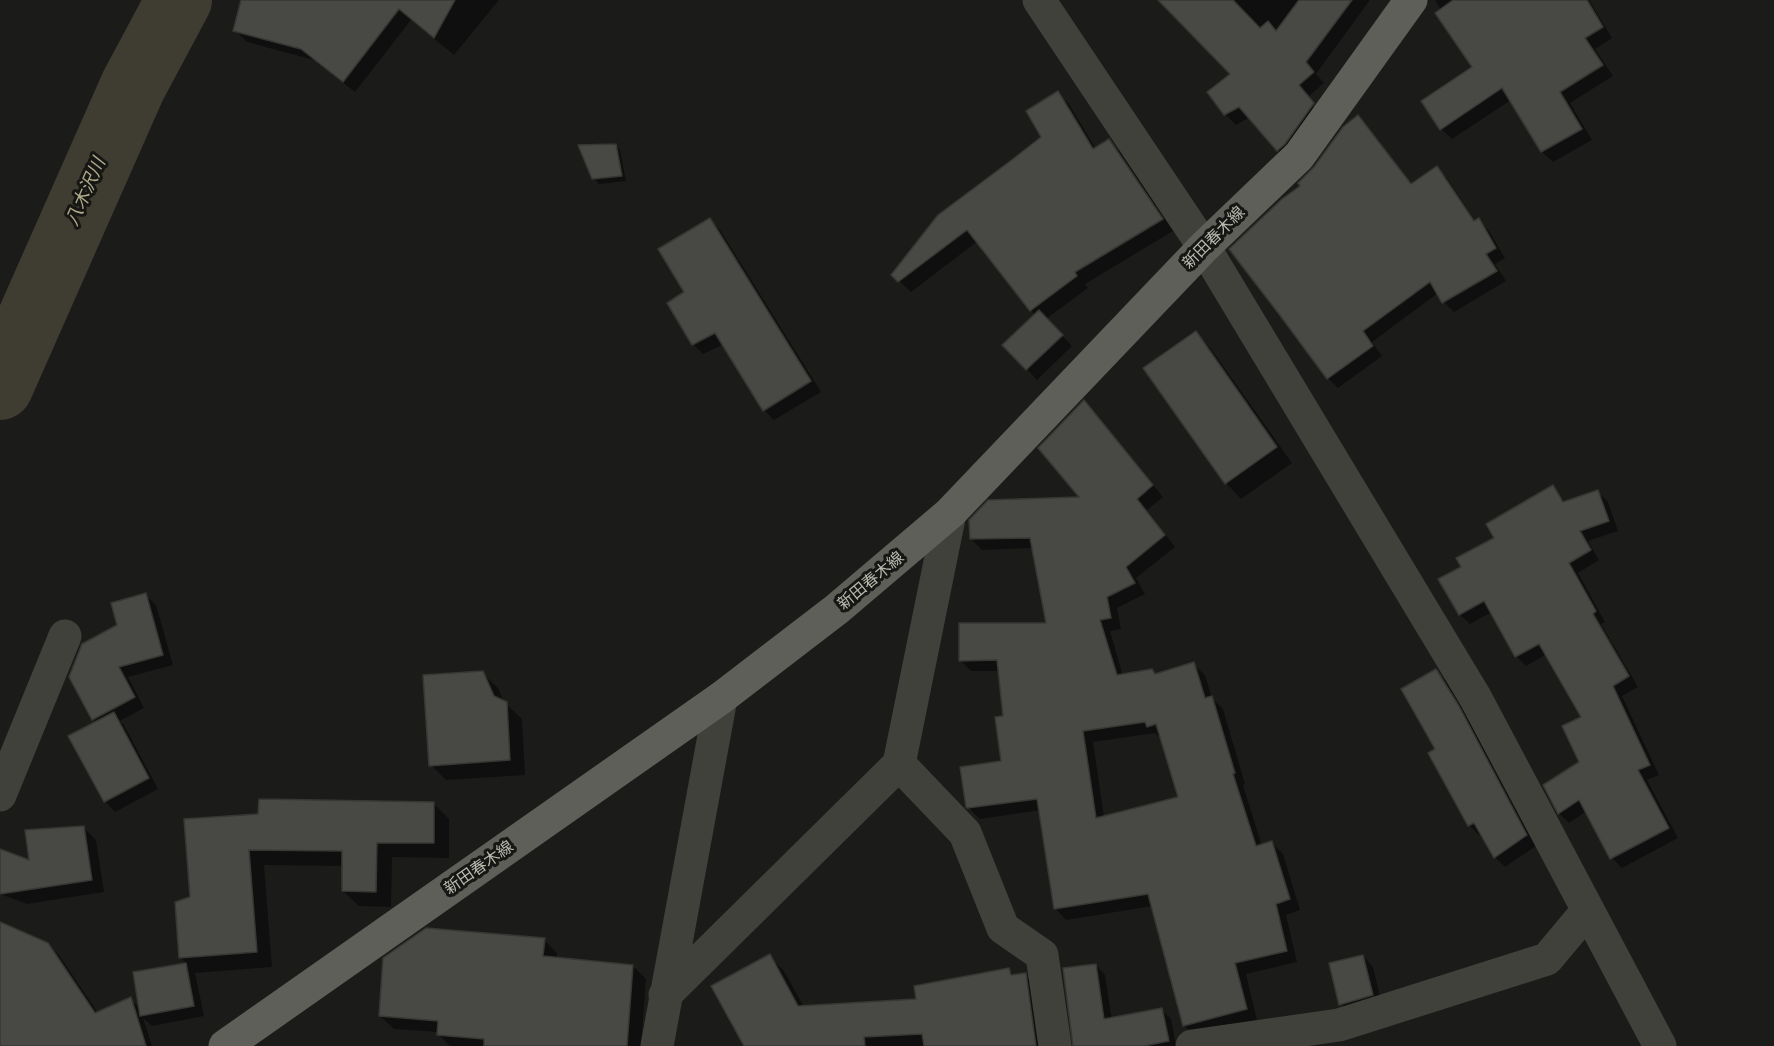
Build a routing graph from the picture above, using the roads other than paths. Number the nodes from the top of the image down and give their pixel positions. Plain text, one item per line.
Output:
1 (1039, 0) edge
2 (1411, 0) edge
3 (1204, 247) junction
4 (950, 513) junction
5 (65, 636) dead end
6 (721, 698) junction
7 (899, 764) junction
8 (0, 795) edge
9 (1588, 910) junction
10 (666, 995) junction
11 (225, 1046) edge
12 (657, 1046) edge
13 (1055, 1046) edge
14 (1192, 1046) edge
15 (1660, 1046) edge

1 - 3 street
2 - 3 main road, 新田春木線
3 - 4 main road, 新田春木線
3 - 9 street
4 - 6 main road, 新田春木線
4 - 7 street
5 - 8 street
6 - 10 street
6 - 11 main road, 新田春木線
7 - 10 street
7 - 13 street
9 - 14 street
9 - 15 street
10 - 12 street

